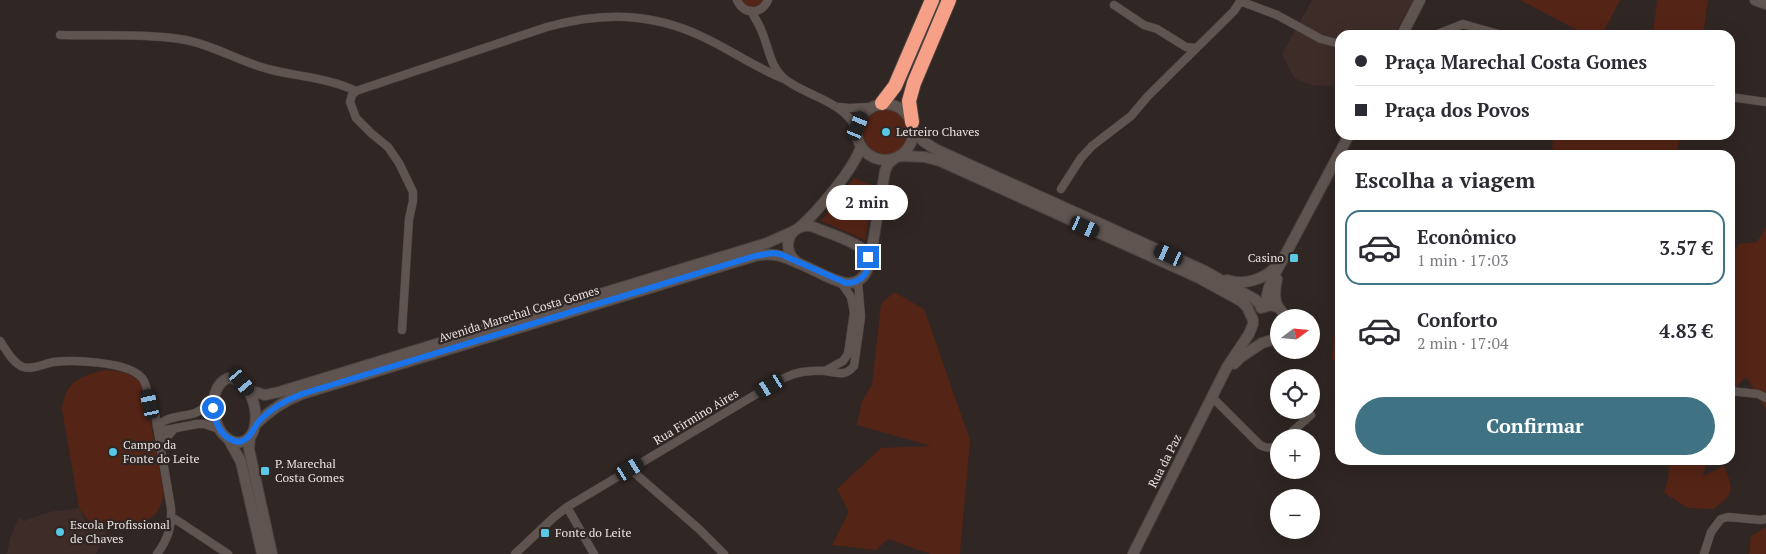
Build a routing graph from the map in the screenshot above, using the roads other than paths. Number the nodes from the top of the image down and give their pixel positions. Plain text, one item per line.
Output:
1 (737, 0) edge
2 (768, 0) edge
3 (932, 0) edge
4 (949, 0) edge
5 (1240, 0) edge
6 (1420, 0) edge
7 (1755, 0) edge
8 (1766, 4) edge
9 (1114, 5) dead end
10 (763, 7) junction
11 (747, 10) junction
12 (737, 16) dead end
13 (1405, 30) edge
14 (1448, 30) edge
15 (1484, 30) edge
16 (763, 33) junction
17 (60, 35) dead end
18 (1335, 43) edge
19 (1196, 48) junction
20 (784, 79) junction
21 (356, 90) junction
22 (1735, 98) edge
23 (1766, 102) edge
24 (876, 105) junction
25 (835, 106) junction
26 (913, 126) junction
27 (857, 130) junction
28 (861, 146) junction
29 (897, 158) junction
30 (1335, 162) edge
31 (1061, 189) dead end
32 (797, 229) junction
33 (1282, 262) junction
34 (798, 263) junction
35 (869, 264) junction
36 (1215, 277) junction
37 (840, 281) junction
38 (858, 281) junction
39 (1265, 306) junction
40 (1279, 308) joint
41 (1253, 322) junction
42 (402, 330) dead end
43 (1270, 338) edge
44 (0, 341) edge
45 (1270, 341) edge
46 (825, 371) junction
47 (1221, 381) junction
48 (248, 390) junction
49 (1735, 392) edge
50 (214, 397) junction
51 (1212, 398) junction
52 (1766, 398) edge
53 (153, 408) junction
54 (172, 418) junction
55 (1307, 419) edge
56 (255, 425) junction
57 (157, 427) junction
58 (174, 429) junction
59 (219, 429) junction
60 (1296, 429) edge
61 (250, 436) junction
62 (229, 440) junction
63 (161, 449) junction
64 (1270, 449) edge
65 (630, 469) junction
66 (567, 507) junction
67 (172, 519) junction
68 (1766, 519) edge
69 (156, 554) edge
70 (228, 554) edge
71 (262, 554) edge
72 (272, 554) edge
73 (515, 554) edge
74 (594, 554) edge
75 (724, 554) edge
76 (1133, 554) edge
77 (1704, 554) edge

1 - 11 street
2 - 10 street
3 - 24 highway
4 - 26 highway
5 - 18 street
5 - 19 street
6 - 13 street
7 - 8 street
9 - 19 street
10 - 11 street
10 - 16 street
11 - 12 street
11 - 16 street
14 - 15 street
16 - 20 street
17 - 21 street
19 - 31 street
20 - 21 street
20 - 25 street
21 - 42 street
22 - 23 street
24 - 25 street
24 - 26 street
24 - 27 street
25 - 27 street
26 - 29 street
26 - 36 street
27 - 28 street
28 - 29 street
28 - 32 street
29 - 35 street
29 - 41 street
30 - 33 street
32 - 34 street
32 - 35 street
32 - 48 street, Avenida Marechal Costa Gomes
33 - 36 street
33 - 39 street
33 - 40 street
34 - 37 street, Avenida Marechal Costa Gomes
34 - 56 street, Avenida Marechal Costa Gomes
35 - 38 street
36 - 39 street
37 - 38 street
37 - 46 street
38 - 46 street, Rua Firmino Aires
39 - 40 street
39 - 41 street
41 - 43 street
41 - 47 street
44 - 53 street
45 - 47 street
46 - 65 street, Rua Firmino Aires
47 - 51 street, Rua da Paz
48 - 50 street
48 - 56 street
49 - 52 street
50 - 54 street
50 - 59 street
51 - 64 street
51 - 76 street, Rua da Paz
53 - 54 street
53 - 57 street
54 - 57 street
55 - 60 street
56 - 61 street
57 - 58 street
57 - 63 street
58 - 59 street
58 - 63 street
59 - 62 street
61 - 62 street
61 - 72 street
62 - 71 street
63 - 67 street
65 - 66 street, Rua Firmino Aires
65 - 75 street
66 - 73 street, Rua Firmino Aires
66 - 74 street
67 - 69 street
67 - 70 street
68 - 77 street

